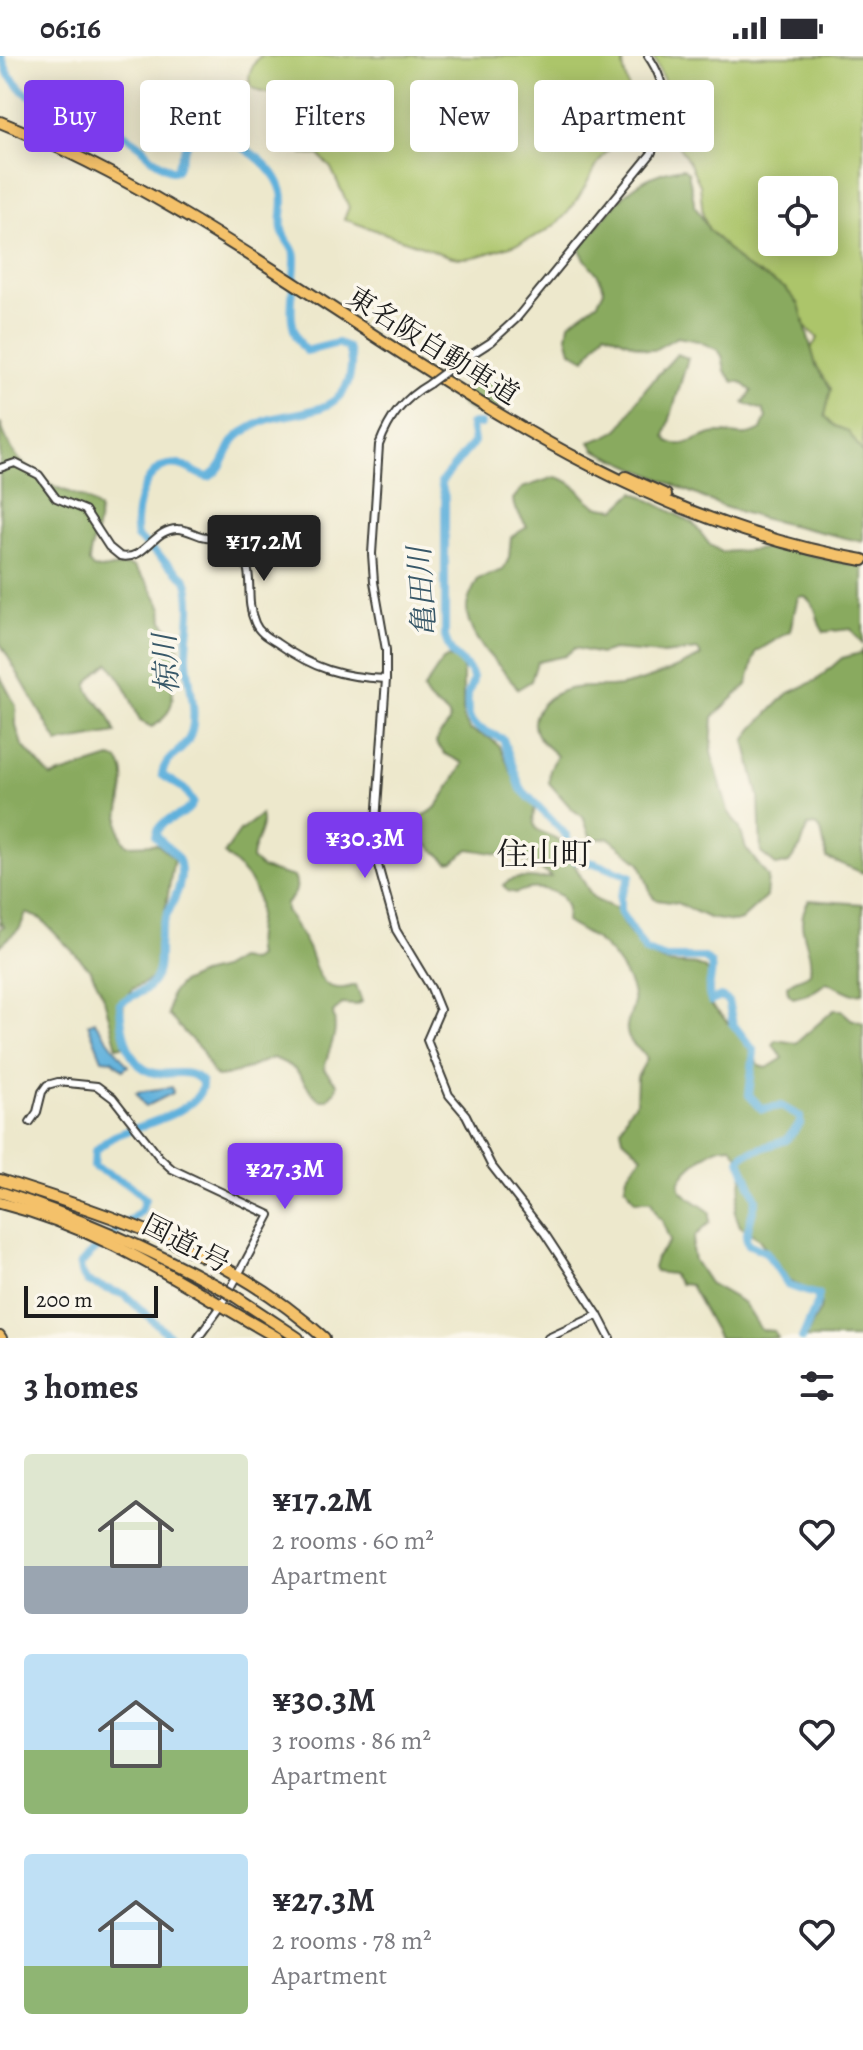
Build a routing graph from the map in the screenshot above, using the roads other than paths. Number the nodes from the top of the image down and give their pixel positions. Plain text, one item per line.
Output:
1 (648, 56) edge
2 (0, 116) edge
3 (0, 122) edge
4 (273, 267) junction
5 (316, 295) junction
6 (0, 468) edge
7 (863, 553) edge
8 (863, 560) edge
9 (386, 679) junction
10 (30, 1122) dead end
11 (0, 1180) edge
12 (0, 1194) edge
13 (0, 1203) edge
14 (56, 1215) junction
15 (151, 1257) junction
16 (239, 1274) junction
17 (222, 1305) junction
18 (598, 1315) junction
19 (198, 1338) edge
20 (278, 1338) edge
21 (298, 1338) edge
22 (324, 1338) edge
23 (548, 1338) edge
24 (610, 1338) edge

1 - 9 street, bridge
2 - 4 highway, 東名阪自動車道
3 - 4 highway, 東名阪自動車道
4 - 5 highway, 東名阪自動車道
5 - 7 highway, 東名阪自動車道
5 - 8 highway, 東名阪自動車道
6 - 9 street
9 - 18 street
10 - 16 street
11 - 16 highway
12 - 14 highway, 国道1号
13 - 14 highway
14 - 15 highway, 国道1号
15 - 17 highway
15 - 21 highway, 国道1号, bridge
16 - 17 street
16 - 22 highway
17 - 19 street
17 - 20 highway
18 - 23 street
18 - 24 street

